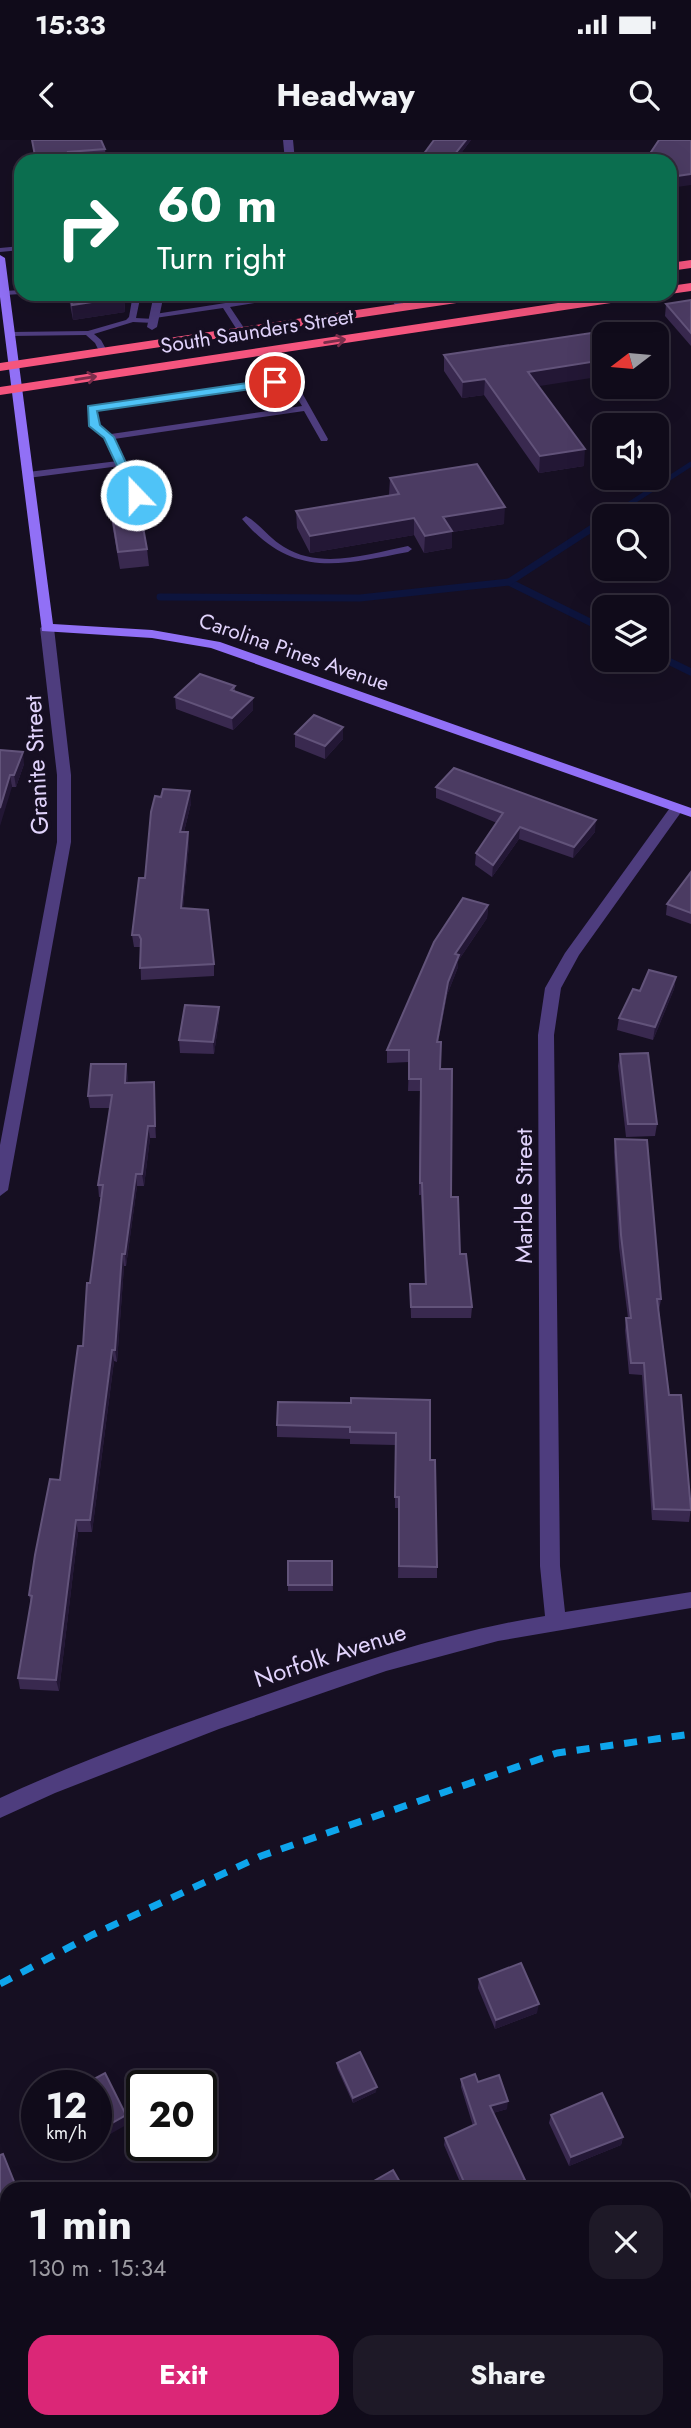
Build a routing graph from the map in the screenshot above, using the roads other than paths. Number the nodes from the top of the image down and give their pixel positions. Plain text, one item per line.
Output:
1 (0, 258) edge
2 (14, 292) edge
3 (5, 293) junction
4 (135, 301) edge
5 (158, 301) edge
6 (251, 301) edge
7 (396, 301) edge
8 (429, 301) edge
9 (598, 301) edge
10 (225, 305) junction
11 (401, 307) junction
12 (130, 320) junction
13 (154, 322) junction
14 (242, 331) junction
15 (88, 333) junction
16 (11, 334) junction
17 (274, 350) junction
18 (103, 351) junction
19 (16, 364) junction
20 (0, 367) edge
21 (291, 380) junction
22 (18, 388) junction
23 (0, 391) edge
24 (307, 408) junction
25 (109, 437) junction
26 (324, 439) dead end
27 (123, 463) junction
28 (28, 475) junction
29 (136, 495) edge
30 (246, 519) dead end
31 (408, 549) dead end
32 (47, 628) junction
33 (684, 811) edge
34 (0, 1190) edge
35 (691, 1600) edge
36 (556, 1622) junction
37 (0, 1808) edge

1 - 3 street
2 - 3 lane
3 - 16 street
4 - 12 lane
5 - 13 street
6 - 10 lane
7 - 11 lane
8 - 11 highway, South Saunders Street
17 -> 9 highway, South Saunders Street
10 - 13 lane
10 - 14 lane
11 - 14 highway, South Saunders Street
12 - 13 lane
12 - 15 lane
14 - 18 highway, South Saunders Street
15 - 16 lane
15 - 18 lane
16 - 19 street
17 - 21 lane
22 -> 17 highway, South Saunders Street
18 - 19 highway, South Saunders Street
19 - 20 highway, South Saunders Street
19 - 22 street
21 - 24 lane
21 - 25 lane
22 - 23 highway, South Saunders Street
22 - 28 street
24 - 25 lane
24 - 26 lane
25 - 27 lane
27 - 28 lane
27 - 29 lane
28 - 32 street
30 - 31 lane
32 - 33 street, Carolina Pines Avenue
32 - 34 street, Granite Street
33 - 36 street, Marble Street
35 - 36 street, Norfolk Avenue
36 - 37 street, Norfolk Avenue

